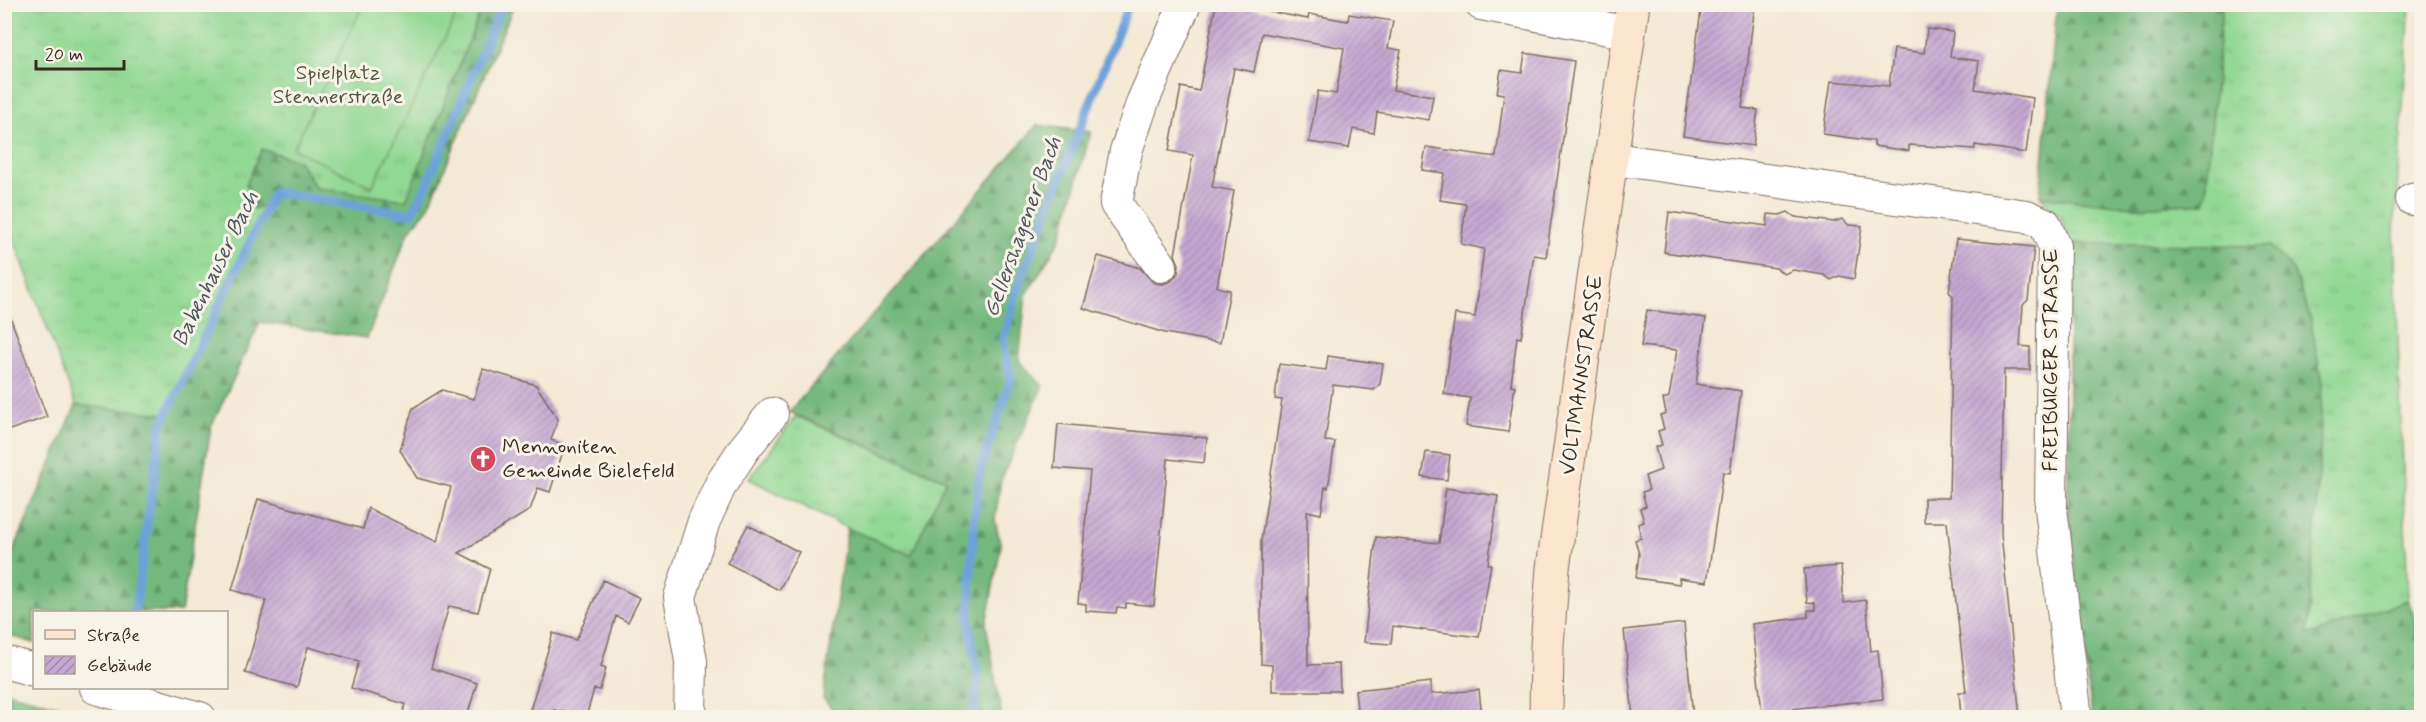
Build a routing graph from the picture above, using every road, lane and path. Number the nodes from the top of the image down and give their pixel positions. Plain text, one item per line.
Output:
1 (1185, 4) edge
2 (1481, 4) edge
3 (1631, 19) edge
4 (1613, 159) junction
5 (1161, 266) dead end
6 (772, 414) dead end
7 (4, 662) edge
8 (33, 670) edge
9 (103, 689) edge
10 (200, 717) edge
11 (690, 717) edge
12 (1546, 717) edge
13 (2076, 717) edge

1 - 5 street
2 - 3 street, VOLTMANNSTRASSE
3 - 4 street, VOLTMANNSTRASSE
4 - 12 street, VOLTMANNSTRASSE
4 - 13 street, FREIBURGER STRASSE
6 - 11 street
7 - 8 street
9 - 10 street

